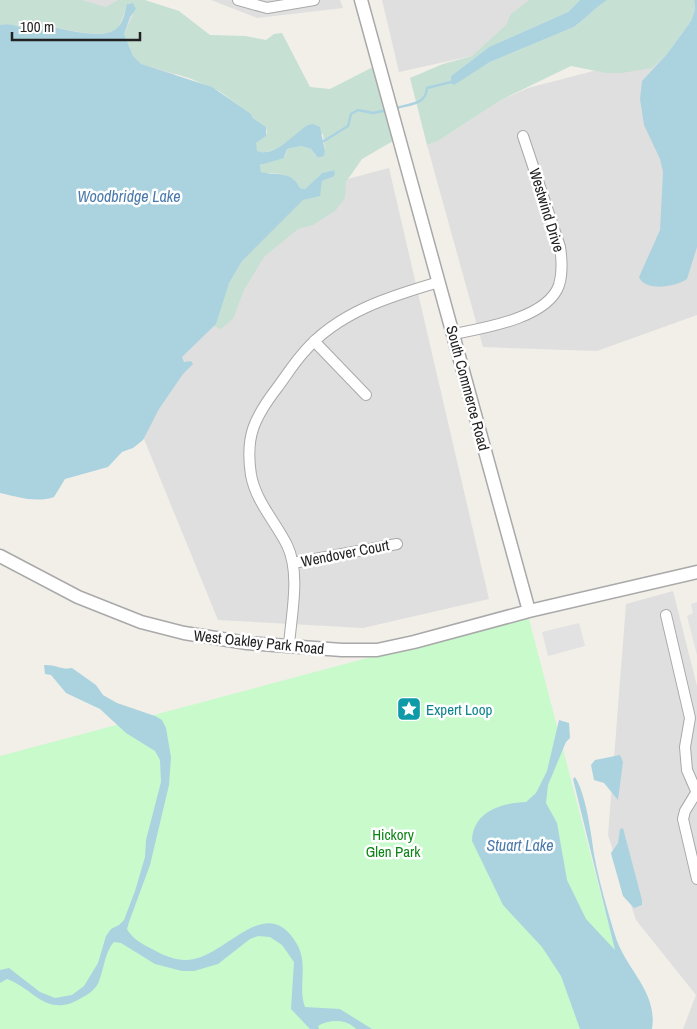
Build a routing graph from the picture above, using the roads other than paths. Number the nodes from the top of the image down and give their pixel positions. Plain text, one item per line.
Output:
1 (238, 0) edge
2 (314, 0) edge
3 (361, 0) edge
4 (523, 136) dead end
5 (440, 282) junction
6 (454, 334) junction
7 (314, 341) junction
8 (366, 395) dead end
9 (397, 544) dead end
10 (0, 556) edge
11 (292, 563) junction
12 (697, 572) edge
13 (529, 611) junction
14 (666, 615) dead end
15 (289, 646) junction
16 (696, 794) edge
17 (697, 879) edge

1 - 2 street
3 - 5 street, South Commerce Road
4 - 6 street, Westwind Drive
5 - 6 street, South Commerce Road
5 - 7 street
6 - 13 street, South Commerce Road
7 - 8 street
7 - 11 street
9 - 11 street, Wendover Court
10 - 15 street, West Oakley Park Road
11 - 15 street
12 - 13 street
13 - 15 street, West Oakley Park Road
14 - 16 street
16 - 17 street

